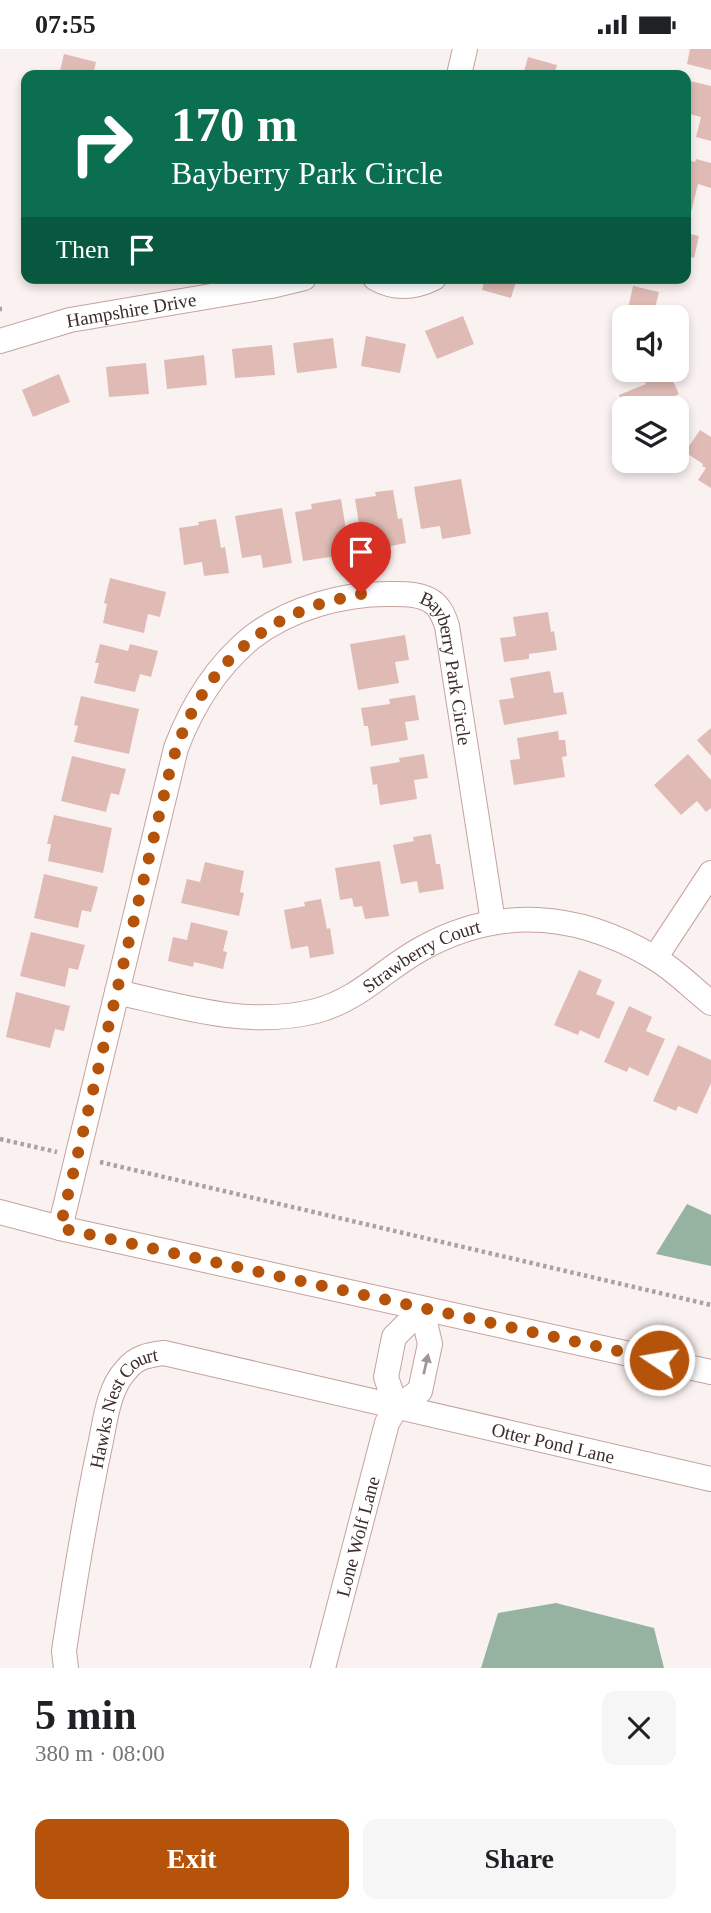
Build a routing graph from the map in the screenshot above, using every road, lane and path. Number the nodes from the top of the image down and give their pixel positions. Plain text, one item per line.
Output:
1 (465, 49) edge
2 (460, 70) edge
3 (279, 284) edge
4 (385, 284) edge
5 (418, 284) edge
6 (0, 341) edge
7 (711, 873) edge
8 (493, 922) junction
9 (655, 958) junction
10 (117, 992) junction
11 (711, 1003) edge
12 (0, 1139) edge
13 (76, 1156) junction
14 (0, 1212) edge
15 (60, 1228) junction
16 (711, 1305) edge
17 (422, 1309) junction
18 (711, 1372) edge
19 (396, 1407) junction
20 (711, 1479) edge
21 (66, 1668) edge
22 (323, 1668) edge

1 - 2 street
3 - 6 street, Hampshire Drive
4 - 5 street
7 - 9 street
8 - 9 street, Strawberry Court
8 - 10 street, Strawberry Court
8 - 10 street, Bayberry Park Circle
9 - 11 street, Strawberry Court
10 - 13 street, Bayberry Park Circle
12 - 13 path
13 - 15 street, Bayberry Park Circle
13 - 16 path
14 - 15 street
15 - 17 street
17 - 18 street
17 - 19 street
19 -> 17 street, Lone Wolf Lane
19 - 20 street, Otter Pond Lane
19 - 21 street, Hawks Nest Court
19 - 22 street, Lone Wolf Lane

